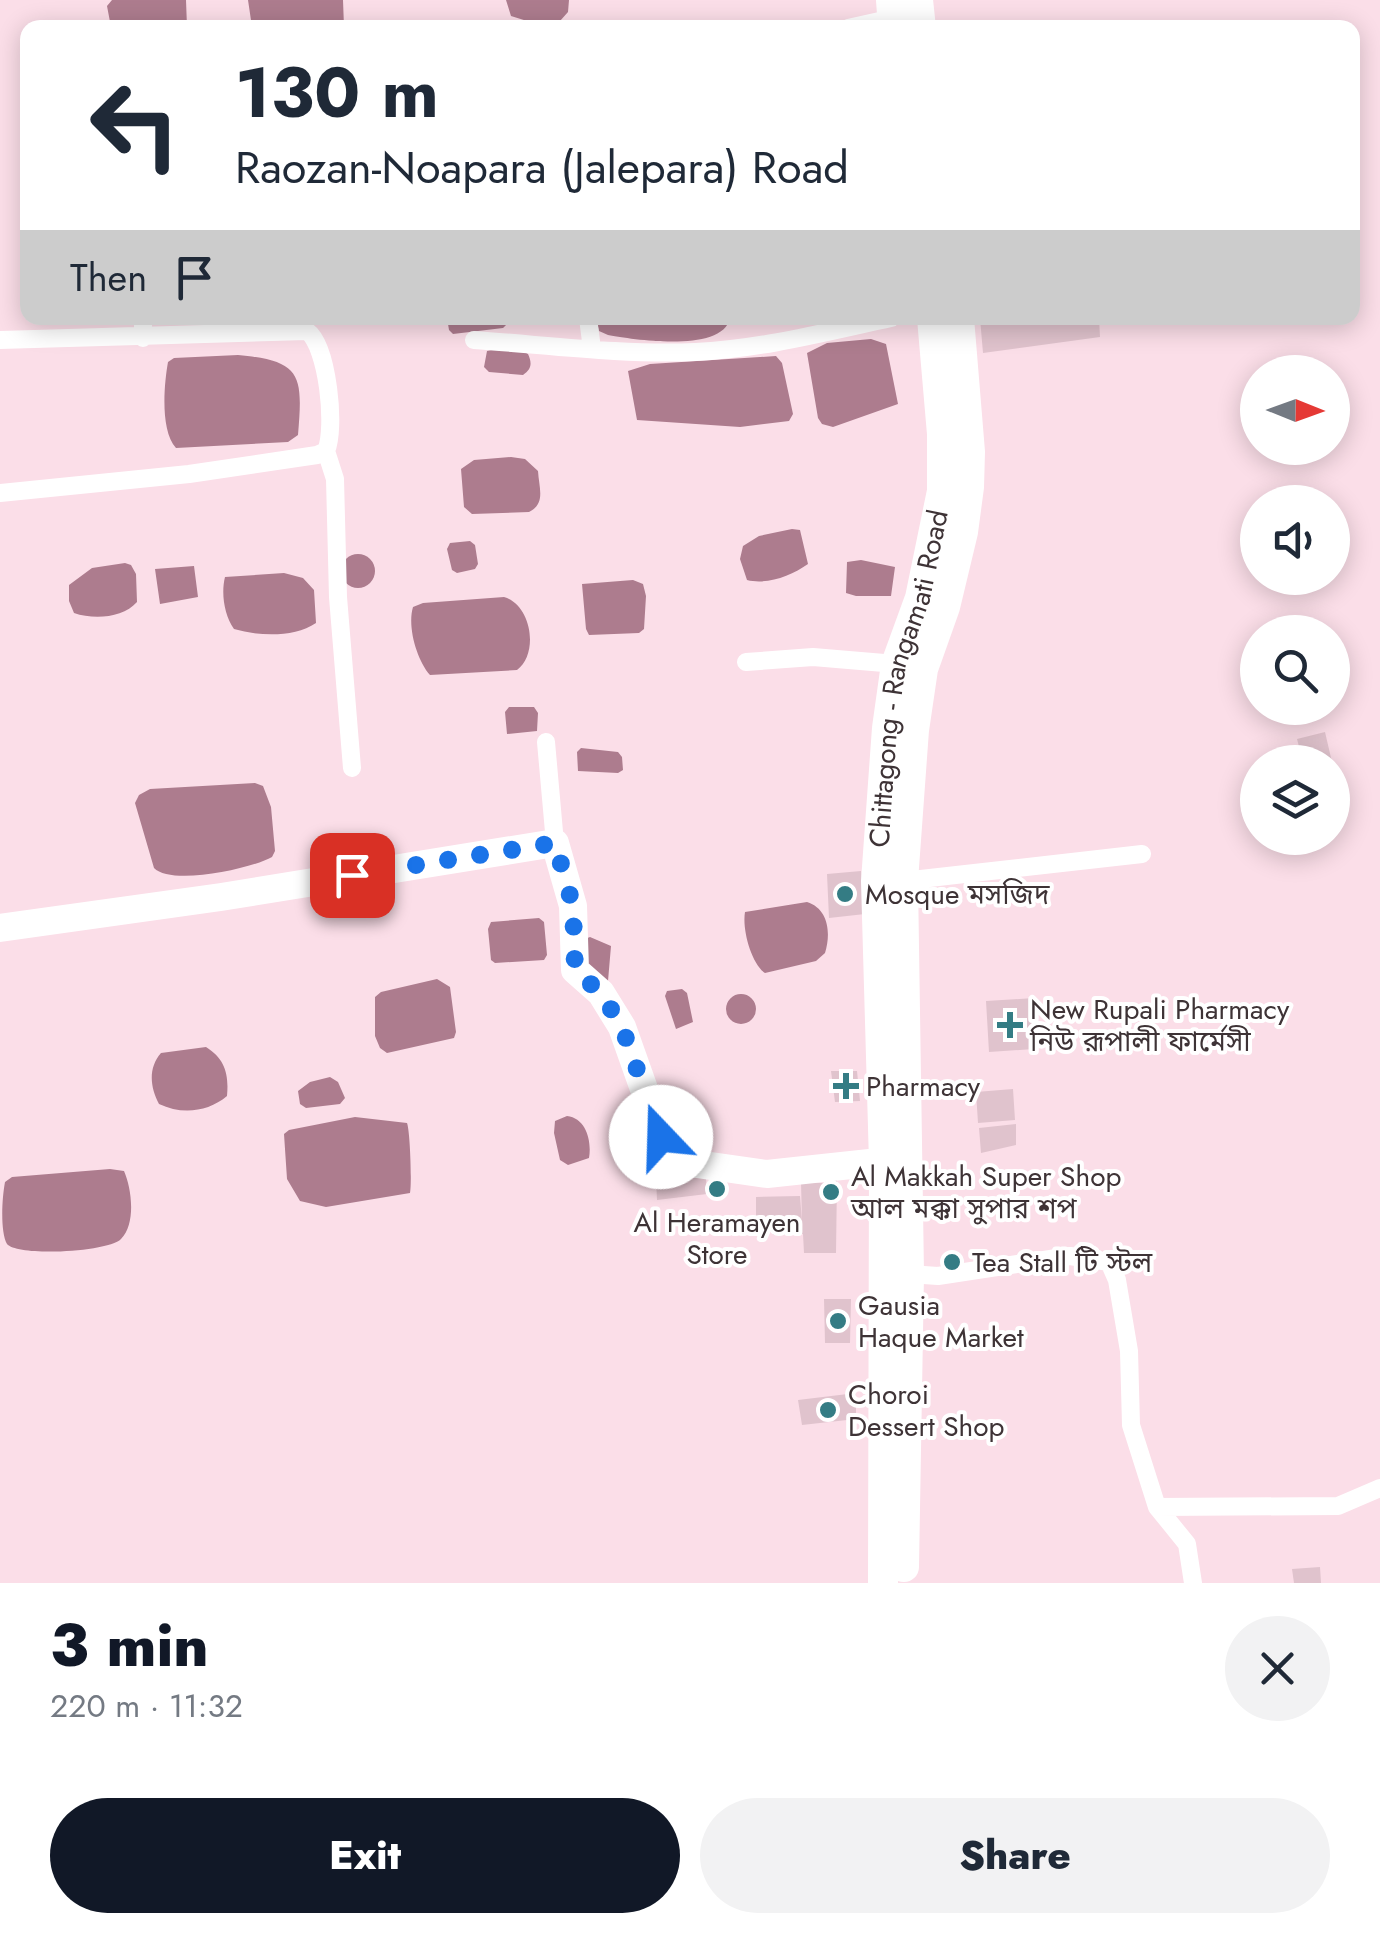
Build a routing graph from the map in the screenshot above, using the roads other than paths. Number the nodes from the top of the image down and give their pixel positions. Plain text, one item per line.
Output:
1 (918, 0) edge
2 (899, 18) edge
3 (143, 325) edge
4 (589, 325) edge
5 (859, 325) edge
6 (933, 325) edge
7 (960, 325) edge
8 (143, 338) junction
9 (0, 340) edge
10 (474, 340) dead end
11 (592, 348) junction
12 (326, 451) junction
13 (0, 493) edge
14 (746, 662) dead end
15 (896, 664) junction
16 (546, 742) dead end
17 (352, 768) dead end
18 (555, 843) junction
19 (1142, 854) dead end
20 (903, 881) junction
21 (0, 928) edge
22 (896, 1161) junction
23 (909, 1274) junction
24 (1380, 1488) edge
25 (1157, 1507) junction
26 (883, 1583) edge
27 (904, 1583) edge
28 (1193, 1583) edge

1 - 2 highway
3 - 8 street
4 - 11 street
5 - 11 street
6 - 15 highway, Chittagong - Rangamati Road
7 - 20 highway, Chittagong - Rangamati Road
8 - 9 street
8 - 12 street
10 - 11 street
12 - 13 street
12 - 17 street
14 - 15 street
15 - 22 highway, Chittagong - Rangamati Road
16 - 18 street
18 - 21 main road
18 - 22 main road
19 - 20 street
20 - 22 highway, Chittagong - Rangamati Road
22 - 23 highway, Chittagong - Rangamati Road
22 - 26 highway, Chittagong - Rangamati Road
23 - 25 street
23 - 27 highway, Chittagong - Rangamati Road
24 - 25 street
25 - 28 street

